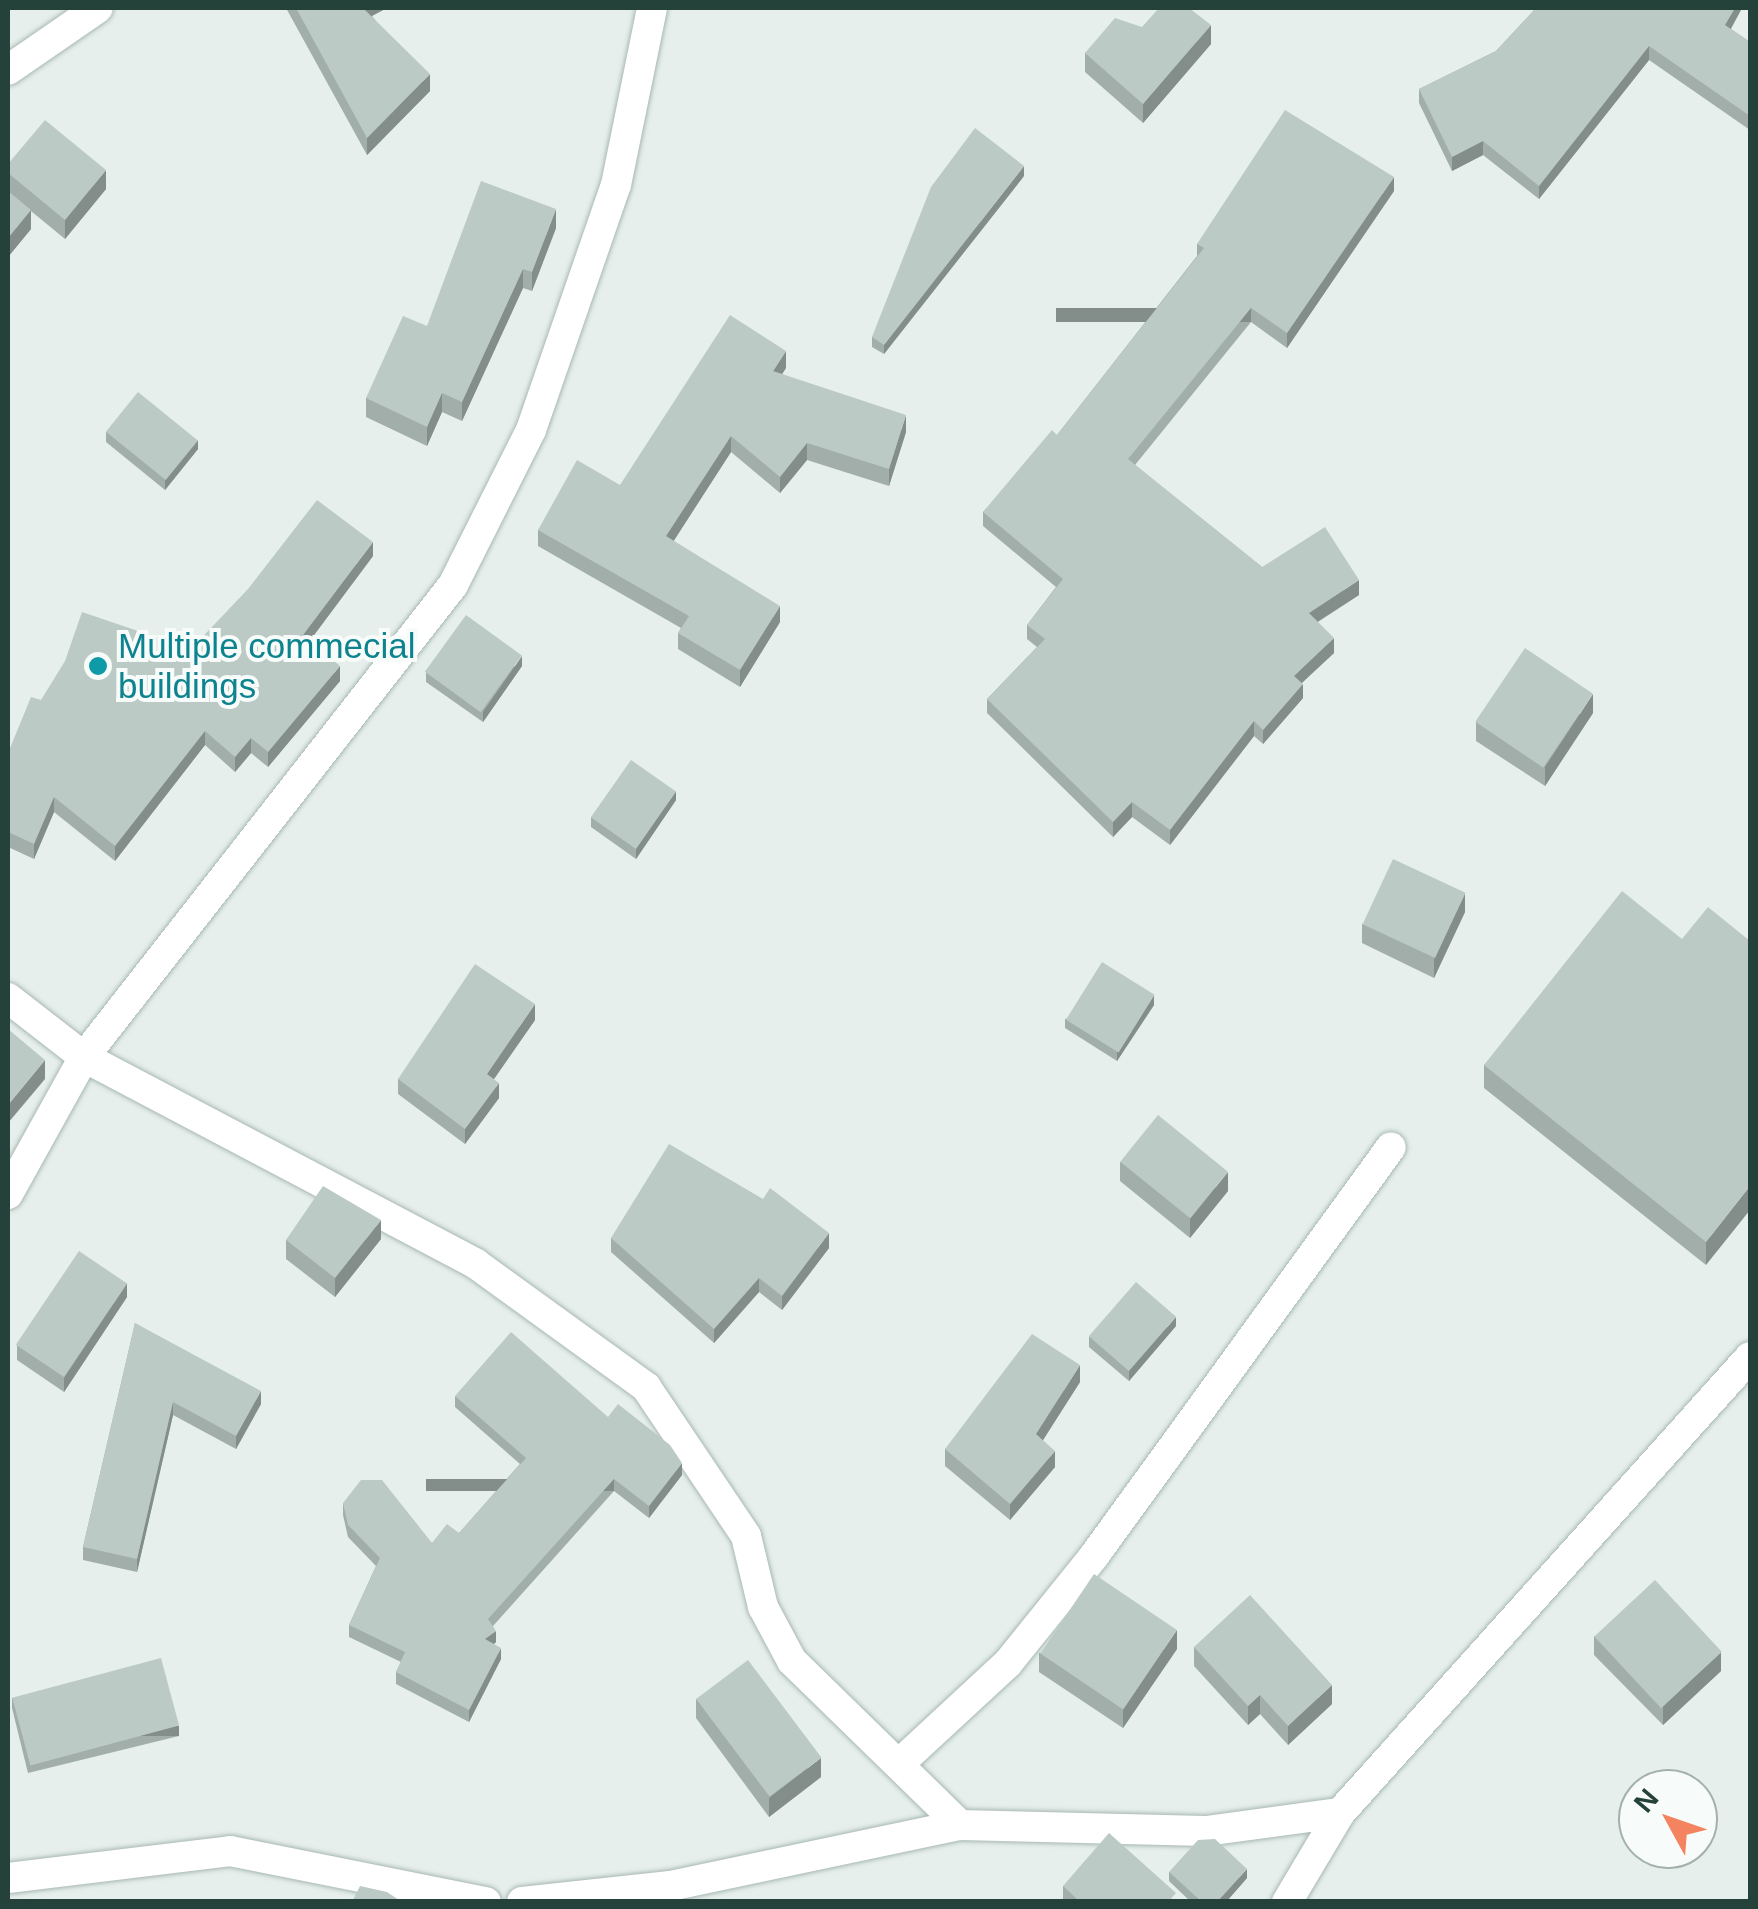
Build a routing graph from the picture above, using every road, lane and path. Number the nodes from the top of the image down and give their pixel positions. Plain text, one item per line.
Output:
1 (98, 8) edge
2 (652, 8) edge
3 (8, 70) edge
4 (8, 998) edge
5 (84, 1058) junction
6 (1391, 1147) dead end
7 (8, 1194) edge
8 (1750, 1357) edge
9 (900, 1763) junction
10 (1340, 1813) junction
11 (960, 1826) junction
12 (8, 1878) edge
13 (486, 1902) edge
14 (522, 1902) edge
15 (1287, 1902) edge

1 - 3 street
2 - 5 street
4 - 5 street
5 - 7 street
5 - 9 street
6 - 9 street
8 - 10 street
9 - 11 street
10 - 11 street
10 - 15 street
11 - 14 street
12 - 13 street

